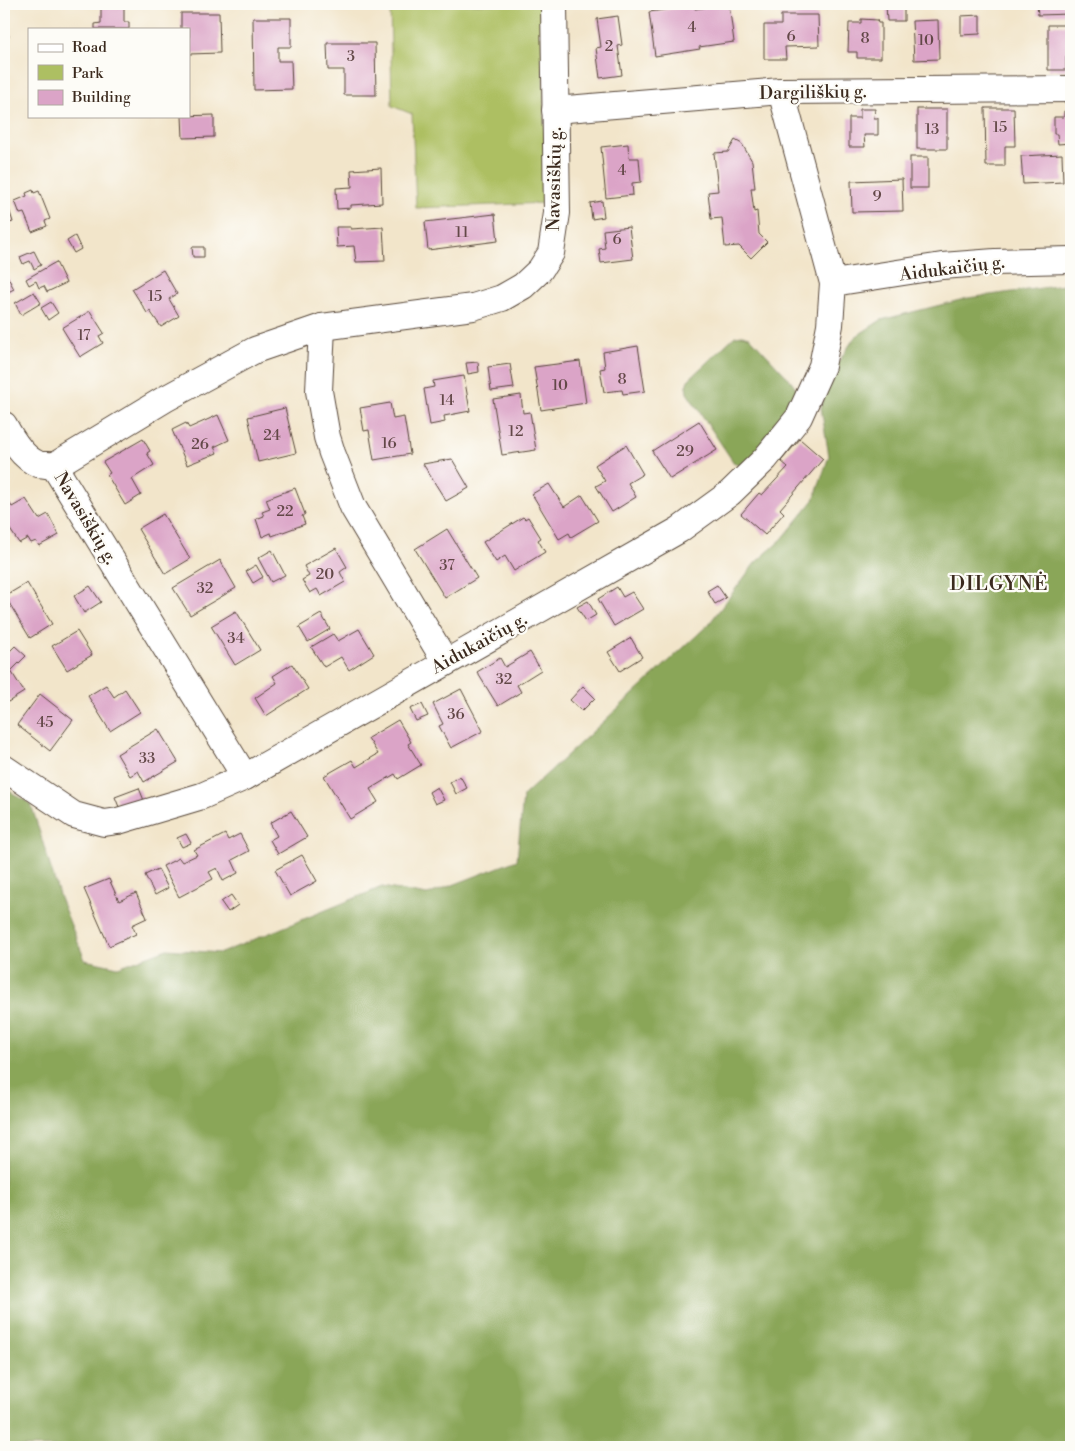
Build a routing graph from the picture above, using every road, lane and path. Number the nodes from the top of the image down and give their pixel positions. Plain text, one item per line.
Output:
1 (554, 4) edge
2 (1071, 89) edge
3 (781, 91) junction
4 (555, 110) junction
5 (1071, 260) edge
6 (833, 283) junction
7 (322, 327) junction
8 (4, 425) edge
9 (54, 466) junction
10 (446, 661) junction
11 (4, 768) edge
12 (244, 777) junction

1 - 4 street, Navasiškių g.
2 - 3 street, Dargiliškių g.
3 - 4 street, Dargiliškių g.
3 - 6 street, Aidukaičių g.
4 - 7 street, Navasiškių g.
5 - 6 street, Aidukaičių g.
6 - 10 street, Aidukaičių g.
7 - 9 street, Navasiškių g.
7 - 10 street
8 - 9 street
9 - 12 street, Navasiškių g.
10 - 12 street, Aidukaičių g.
11 - 12 street, Aidukaičių g.

